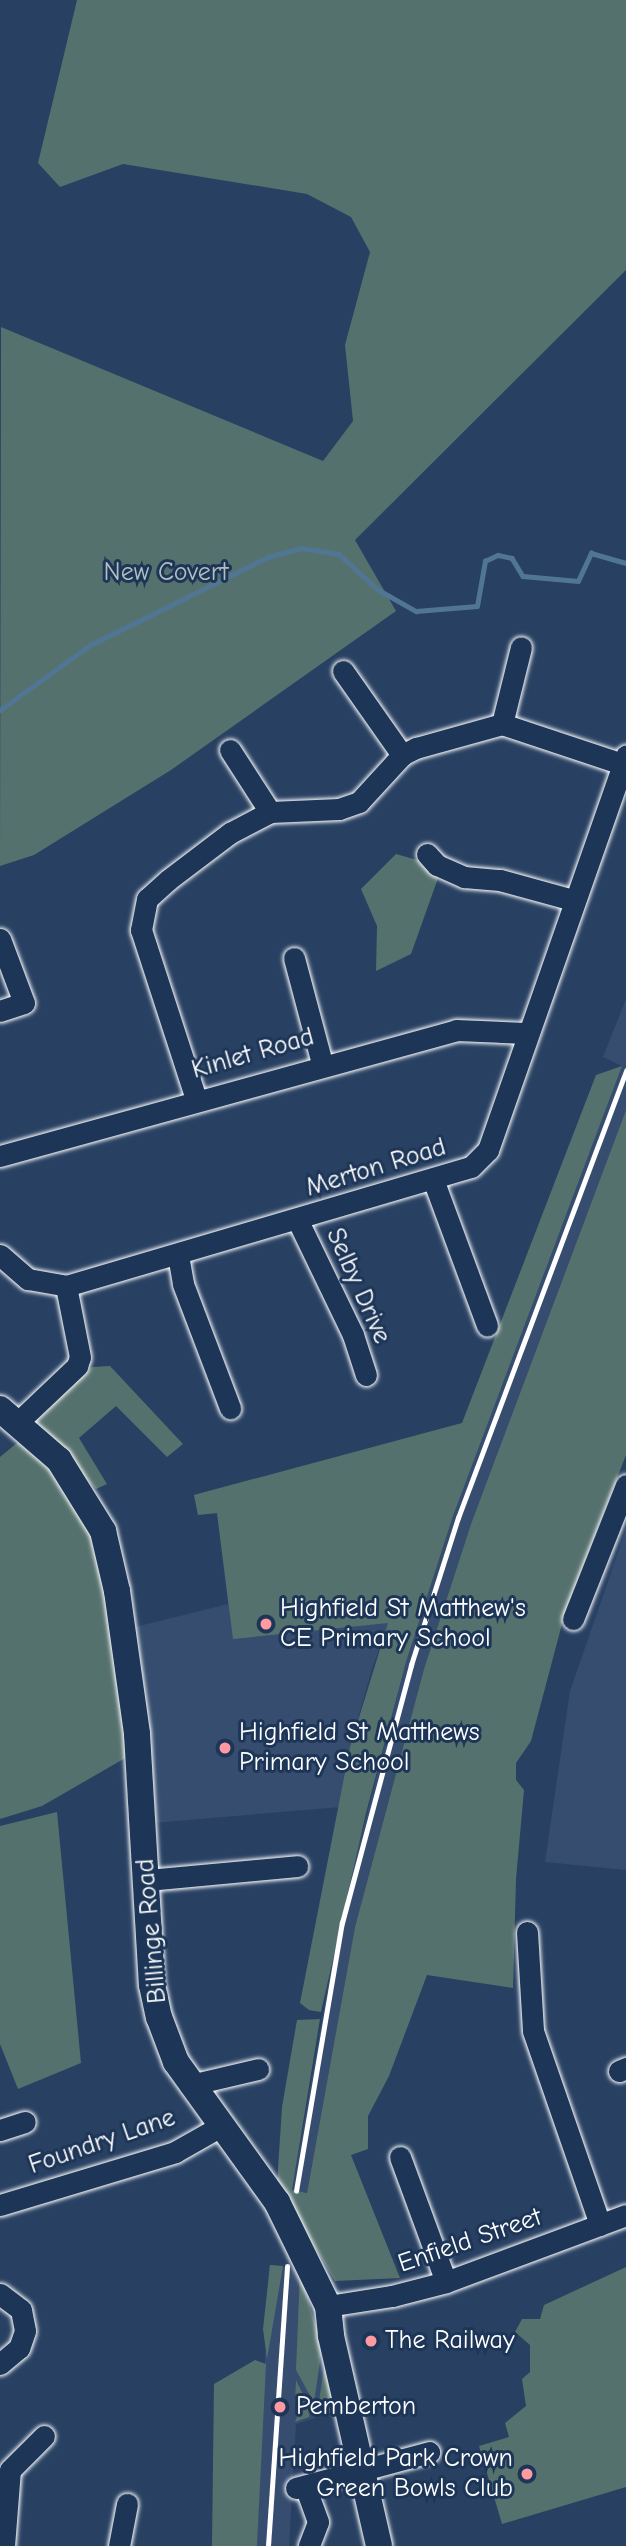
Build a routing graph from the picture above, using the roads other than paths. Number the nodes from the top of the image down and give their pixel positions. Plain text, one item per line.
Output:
1 (522, 648) dead end
2 (343, 671) dead end
3 (502, 724) junction
4 (230, 750) dead end
5 (402, 755) junction
6 (624, 759) edge
7 (270, 812) junction
8 (427, 854) dead end
9 (573, 900) junction
10 (0, 939) edge
11 (294, 958) dead end
12 (0, 1011) edge
13 (525, 1033) junction
14 (322, 1063) junction
15 (196, 1099) junction
16 (0, 1156) edge
17 (434, 1182) junction
18 (299, 1221) junction
19 (0, 1255) edge
20 (178, 1255) junction
21 (66, 1286) junction
22 (487, 1325) dead end
23 (366, 1375) dead end
24 (230, 1408) dead end
25 (8, 1416) edge
26 (626, 1485) edge
27 (573, 1619) dead end
28 (297, 1866) dead end
29 (147, 1880) junction
30 (527, 1932) dead end
31 (258, 2068) dead end
32 (190, 2085) junction
33 (25, 2122) dead end
34 (219, 2127) junction
35 (0, 2130) edge
36 (400, 2157) dead end
37 (0, 2206) edge
38 (626, 2215) edge
39 (600, 2225) junction
40 (446, 2282) junction
41 (0, 2294) edge
42 (328, 2305) junction
43 (0, 2364) edge
44 (44, 2436) dead end
45 (429, 2452) dead end
46 (362, 2469) junction
47 (127, 2504) dead end
48 (4, 2546) edge
49 (119, 2546) edge
50 (309, 2546) edge
51 (379, 2546) edge

1 - 3 street
2 - 5 street
3 - 5 street
3 - 6 street
4 - 7 street
5 - 7 street
6 - 9 street, Merton Road
7 - 15 street
8 - 9 street
9 - 13 street, Merton Road
10 - 12 street
11 - 14 street
13 - 14 street, Kinlet Road
13 - 17 street, Merton Road
14 - 15 street, Kinlet Road
15 - 16 street, Kinlet Road
17 - 18 street, Merton Road
17 - 22 street
18 - 20 street, Merton Road
18 - 23 street, Selby Drive
19 - 21 street, Merton Road
20 - 21 street, Merton Road
20 - 24 street
21 - 25 street
25 - 29 main road, Billinge Road
26 - 27 street
28 - 29 street
29 - 32 main road, Billinge Road
30 - 39 street
31 - 32 street
32 - 34 main road, Billinge Road
33 - 35 street
34 - 37 street, Foundry Lane
34 - 42 main road, Billinge Road
36 - 40 street
38 - 39 street, Enfield Street
39 - 40 street, Enfield Street
40 - 42 street, Enfield Street
41 - 43 street
42 - 46 main road, Billinge Road
44 - 48 street
45 - 46 street
46 - 50 street
46 - 51 main road, Billinge Road
47 - 49 street

